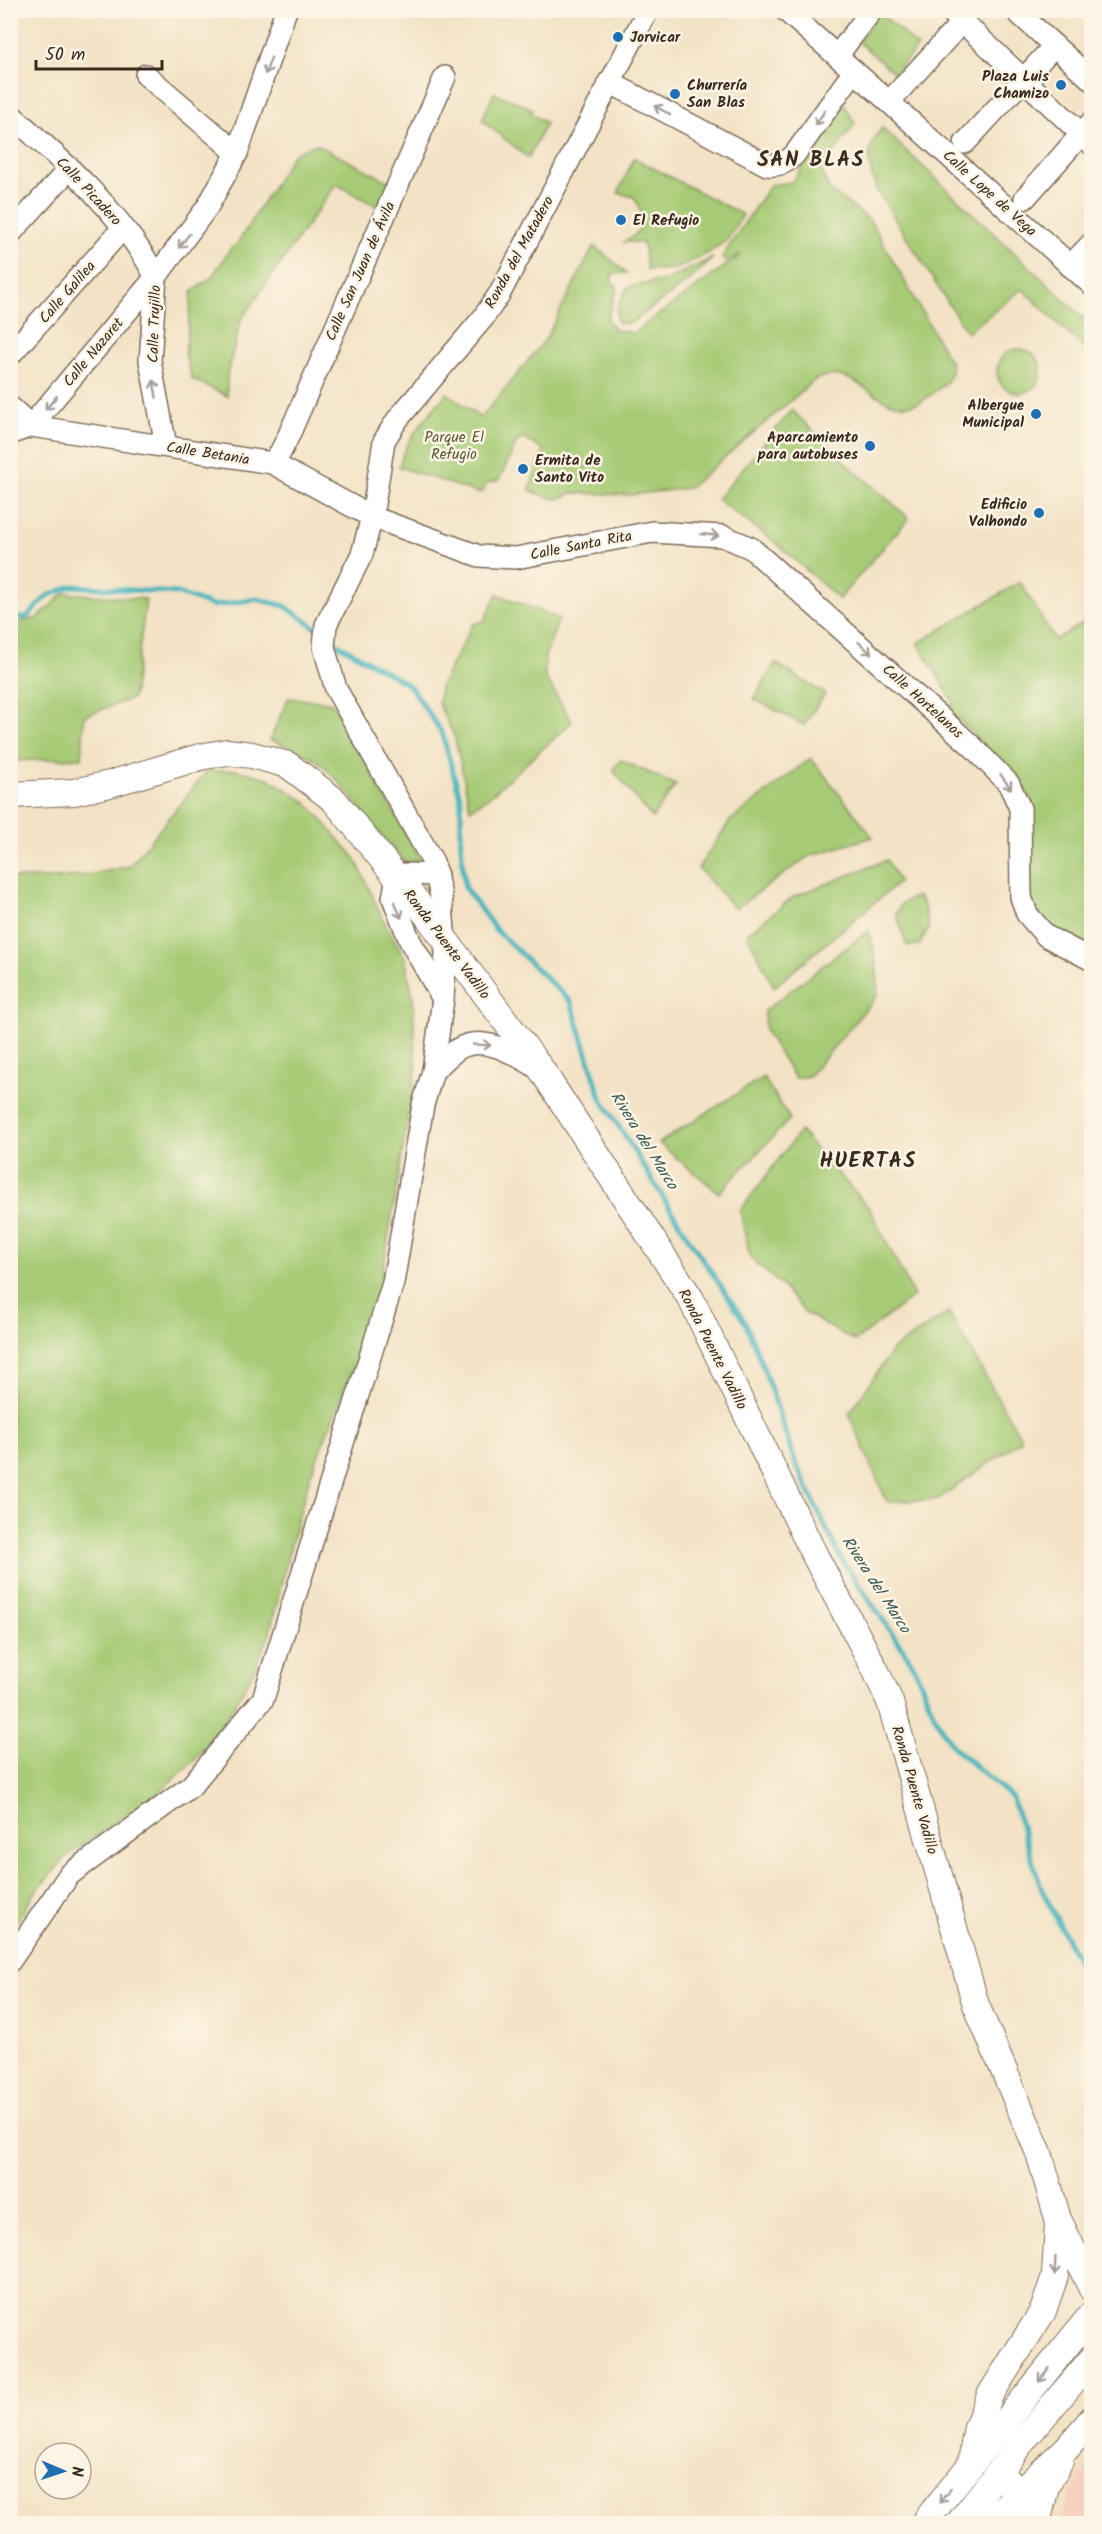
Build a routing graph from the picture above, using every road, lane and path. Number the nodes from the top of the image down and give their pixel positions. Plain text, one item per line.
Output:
1 (286, 10) edge
2 (648, 10) edge
3 (784, 10) edge
4 (873, 10) edge
5 (1015, 10) edge
6 (956, 16) edge
7 (1054, 46) junction
8 (837, 56) junction
9 (854, 71) junction
10 (1089, 71) edge
11 (146, 75) dead end
12 (445, 77) dead end
13 (1023, 80) junction
14 (609, 82) junction
15 (889, 102) junction
16 (10, 114) edge
17 (1088, 133) edge
18 (965, 143) dead end
19 (237, 153) junction
20 (70, 168) junction
21 (1025, 198) dead end
22 (123, 228) junction
23 (10, 234) edge
24 (1092, 243) edge
25 (1070, 266) junction
26 (156, 277) junction
27 (1092, 285) edge
28 (10, 355) edge
29 (10, 407) edge
30 (31, 426) junction
31 (10, 434) edge
32 (166, 446) junction
33 (272, 463) junction
34 (372, 517) junction
35 (652, 532) joint
36 (10, 795) edge
37 (417, 876) junction
38 (445, 940) junction
39 (410, 941) junction
40 (1092, 960) edge
41 (443, 999) junction
42 (541, 1069) junction
43 (433, 1071) junction
44 (10, 1961) edge
45 (1058, 2218) junction
46 (1092, 2239) edge
47 (1090, 2281) edge
48 (1043, 2311) junction
49 (1088, 2325) edge
50 (1017, 2350) junction
51 (1092, 2359) edge
52 (990, 2395) junction
53 (1092, 2419) edge
54 (994, 2436) junction
55 (1021, 2443) junction
56 (1067, 2448) junction
57 (970, 2465) junction
58 (1003, 2466) junction
59 (1015, 2496) junction
60 (923, 2523) edge
61 (958, 2523) edge
62 (986, 2523) edge
63 (1026, 2523) edge
64 (1037, 2523) edge

1 -> 19 street, Calle Trujillo
2 - 14 street, Ronda del Matadero
3 - 8 street, Calle Lope de Vega
4 - 8 street
5 - 7 street
6 - 13 street
6 - 15 street
7 - 10 street
7 - 13 street
8 - 9 street, Calle Lope de Vega
9 -> 14 street
9 - 15 street, Calle Lope de Vega
11 - 19 street
12 - 33 street, Calle San Juan de Ávila
13 - 17 street
13 - 18 street
14 - 34 street, Ronda del Matadero
15 - 25 street, Calle Lope de Vega
16 - 20 street, Calle Picadero
17 - 21 street
19 -> 26 street, Calle Trujillo
20 - 22 street, Calle Picadero
20 - 23 street
22 - 26 street, Calle Picadero
22 - 28 street, Calle Galilea
24 - 25 street
25 - 27 street, Calle Lope de Vega
26 -> 30 street, Calle Nazaret
32 -> 26 street, Calle Trujillo
29 - 30 street
30 - 31 street
30 - 32 street, Calle Betania
32 - 33 street, Calle Betania
33 - 34 street, Calle Betania
34 - 35 street, Calle Santa Rita
34 - 37 street
35 -> 40 street, Calle Hortelanos
36 - 37 main road, Ronda Puente Vadillo
37 - 38 main road, Ronda Puente Vadillo
37 - 38 street
37 -> 39 street
38 - 39 street
38 - 41 street
38 - 42 main road, Ronda Puente Vadillo
39 - 41 street
41 - 43 street
43 -> 42 street
42 - 45 main road, Ronda Puente Vadillo
43 - 44 street
45 - 46 main road
45 - 47 main road, Ronda Puente Vadillo
45 -> 48 main road, Ronda Puente Vadillo
47 - 48 main road, Ronda Puente Vadillo
48 - 50 main road, Ronda Puente Vadillo
49 - 50 main road, Ronda Puente Vadillo
49 -> 54 main road
50 - 52 main road, Ronda Puente Vadillo
51 - 55 main road
52 - 54 main road
52 - 57 main road, Ronda Puente Vadillo
53 - 56 main road
54 - 55 main road
54 - 57 main road
54 - 58 main road
55 - 56 main road
55 - 58 main road
56 - 59 main road
56 - 64 main road
57 -> 60 main road
58 - 59 main road
58 - 61 main road
59 - 62 main road
59 - 63 main road

